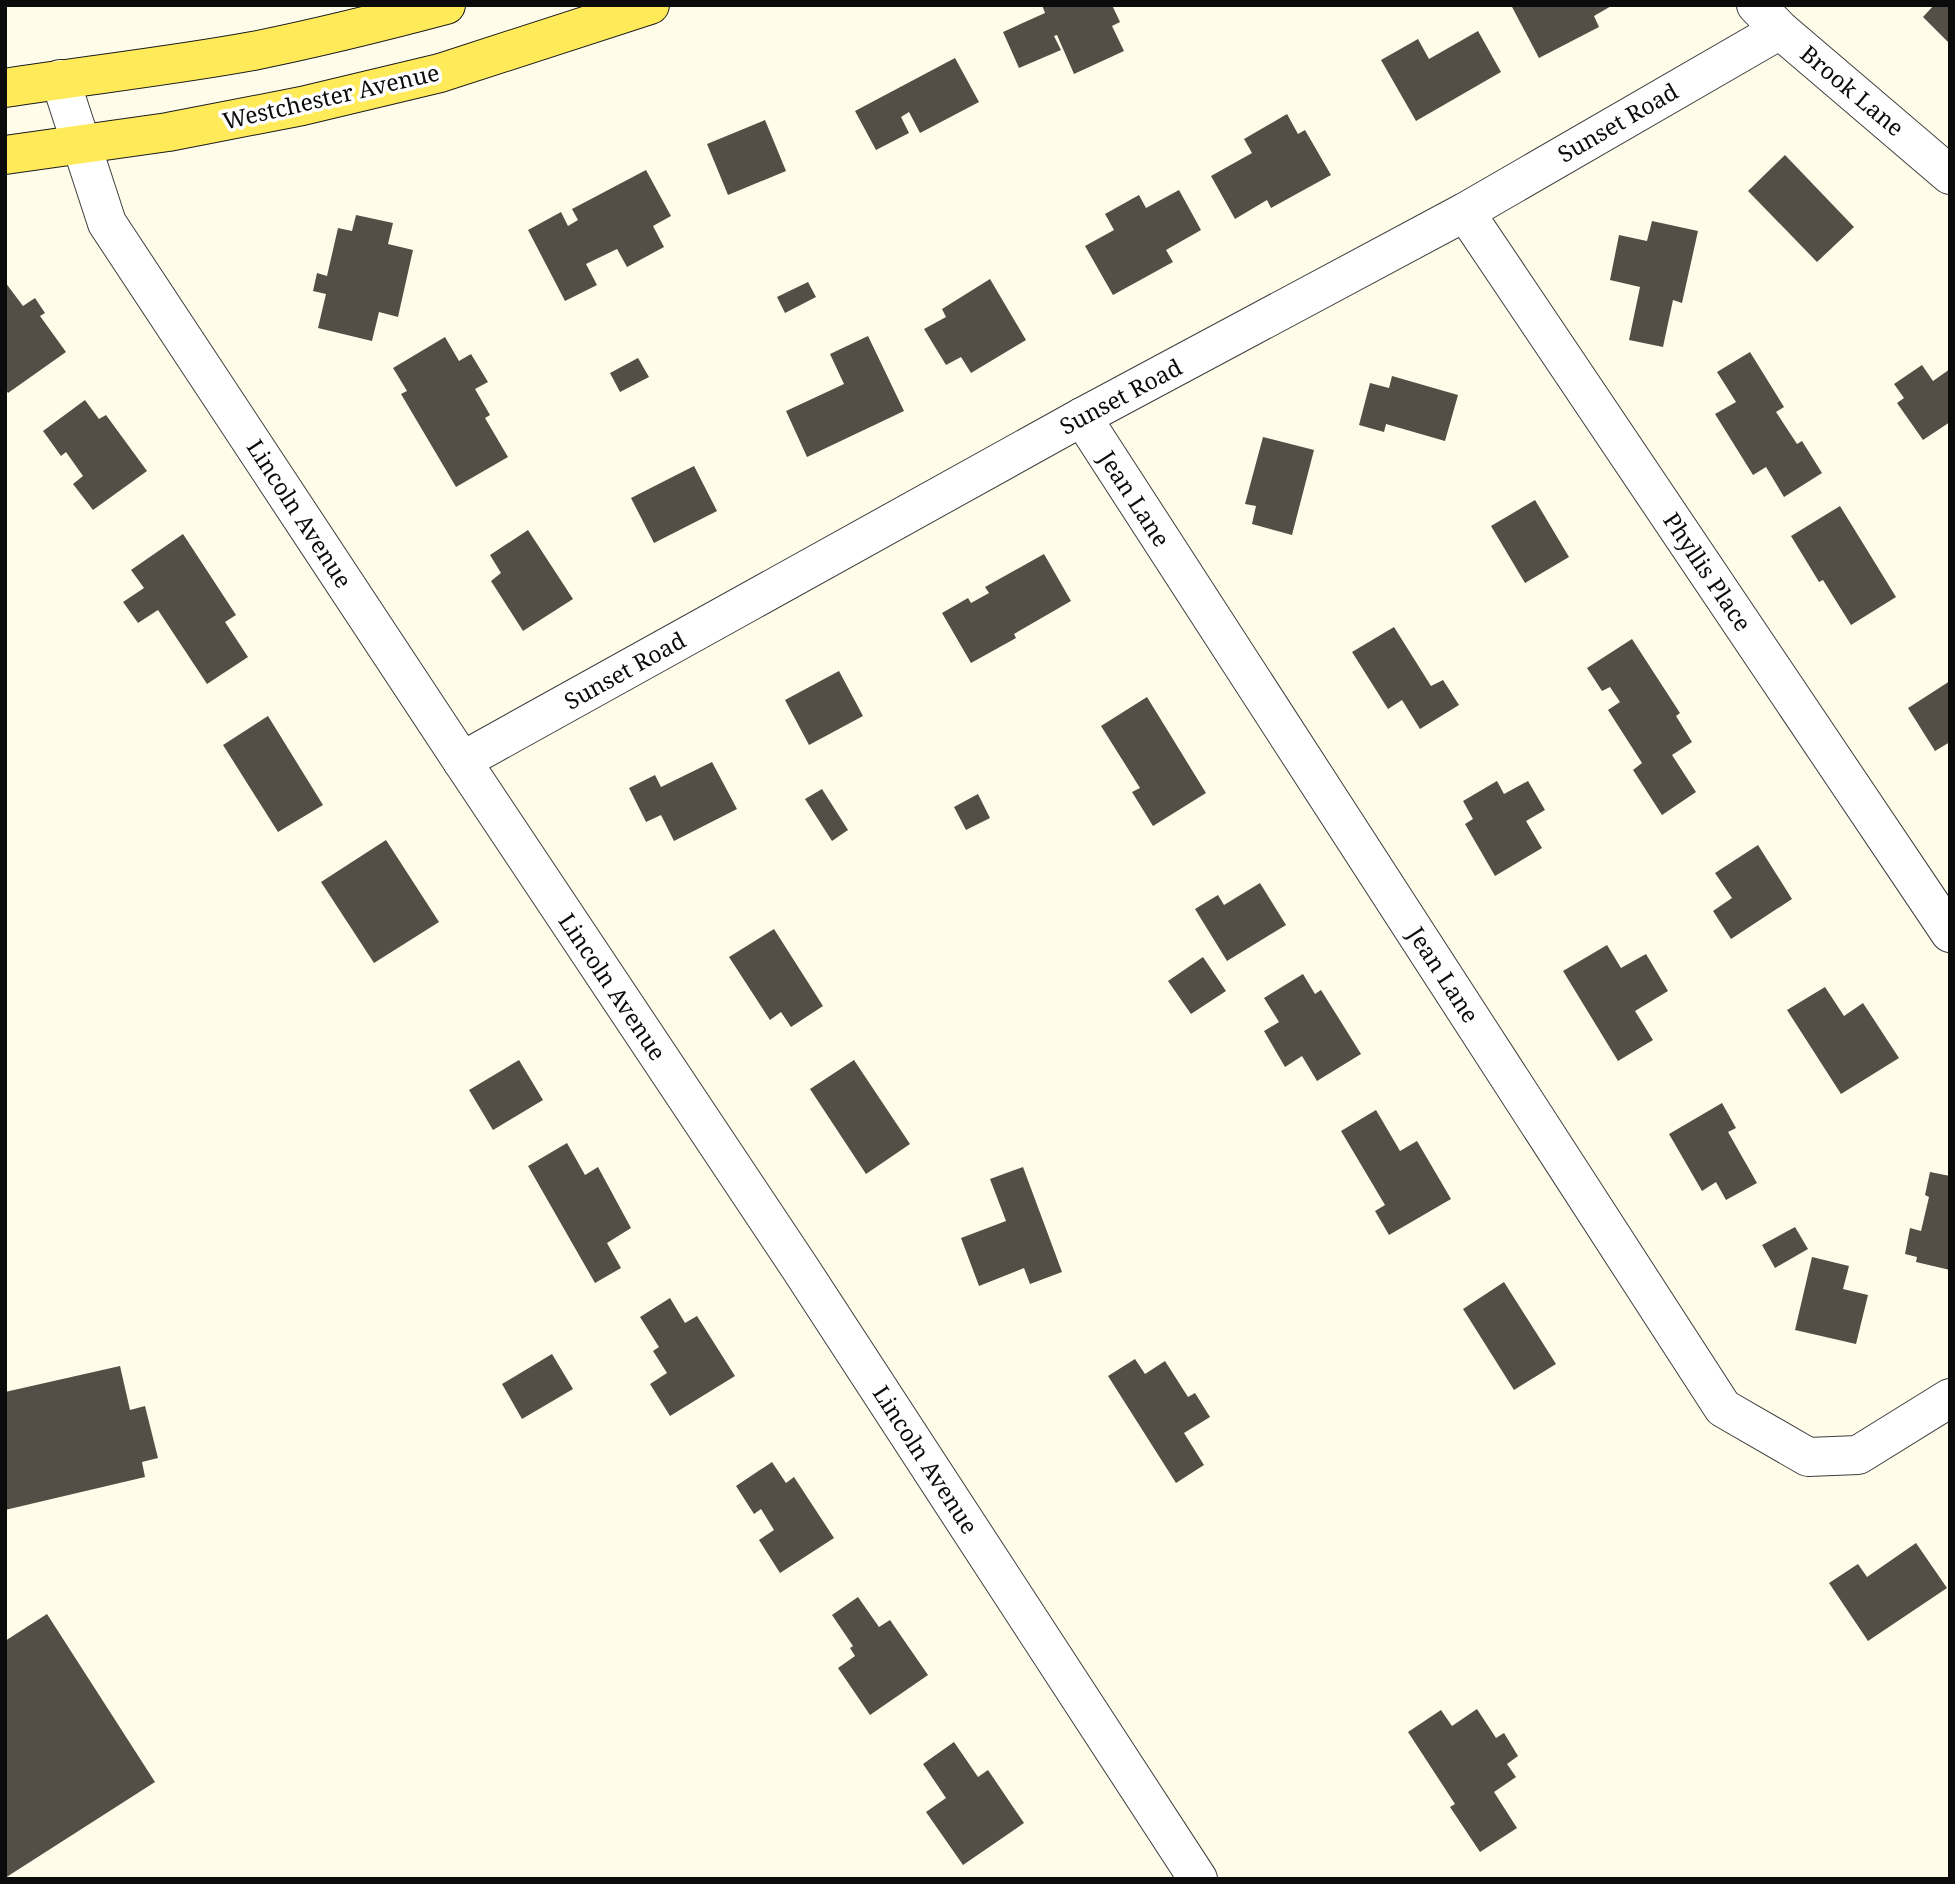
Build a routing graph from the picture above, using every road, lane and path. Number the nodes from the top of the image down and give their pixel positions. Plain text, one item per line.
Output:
1 (446, 5) edge
2 (650, 5) edge
3 (1768, 18) edge
4 (60, 79) junction
5 (5, 88) edge
6 (80, 145) junction
7 (5, 155) edge
8 (1950, 175) edge
9 (1465, 212) junction
10 (1082, 417) junction
11 (462, 761) junction
12 (1950, 933) edge
13 (1950, 1398) edge
14 (1198, 1879) edge

1 - 4 main road
2 - 6 main road, Westchester Avenue
3 - 8 street, Brook Lane
3 - 9 street, Sunset Road
4 - 5 main road
4 - 6 street, Lincoln Avenue
6 - 7 main road, Westchester Avenue
6 - 11 street, Lincoln Avenue
9 - 10 street, Sunset Road
9 - 12 street, Phyllis Place
10 - 11 street, Sunset Road
10 - 13 street, Jean Lane
11 - 14 street, Lincoln Avenue

